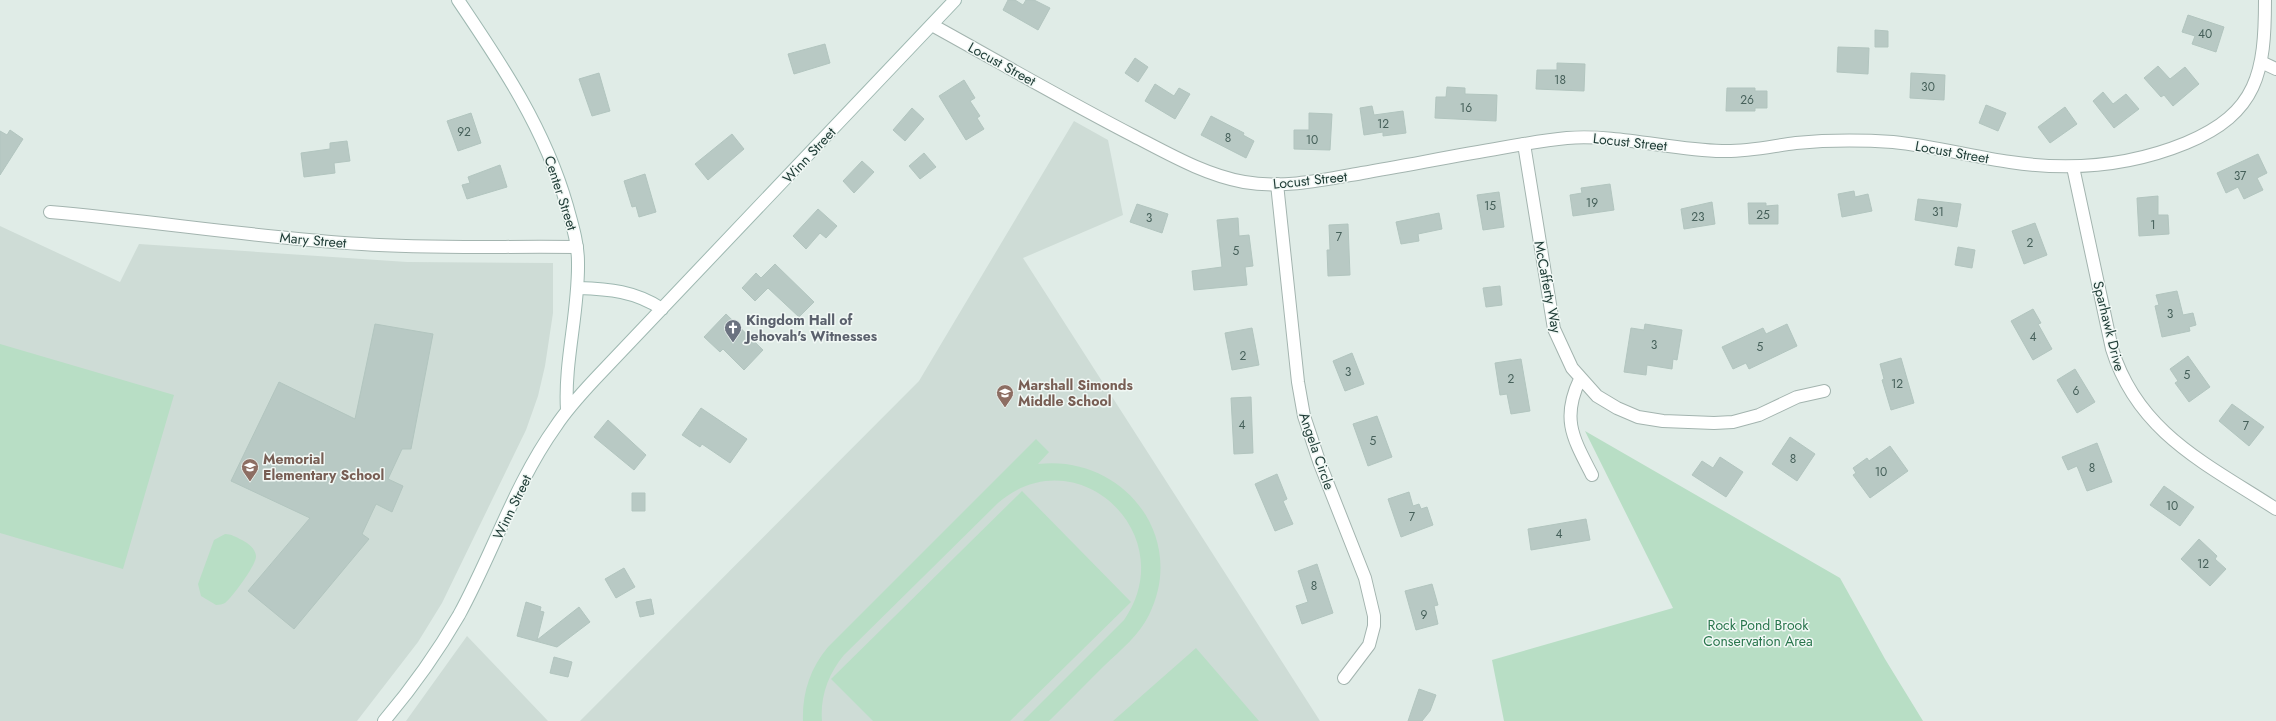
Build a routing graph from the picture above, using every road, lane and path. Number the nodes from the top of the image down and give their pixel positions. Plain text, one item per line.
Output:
1 (458, 0) edge
2 (955, 0) edge
3 (2264, 0) edge
4 (932, 25) junction
5 (2261, 62) junction
6 (2276, 69) edge
7 (1524, 144) junction
8 (2073, 167) junction
9 (1278, 184) junction
10 (50, 212) dead end
11 (577, 247) junction
12 (578, 288) junction
13 (662, 309) junction
14 (1580, 379) junction
15 (1824, 391) dead end
16 (568, 410) junction
17 (1592, 474) dead end
18 (2276, 508) edge
19 (1344, 678) dead end
20 (384, 721) edge

1 - 11 street, Center Street
2 - 4 street, Winn Street
3 - 5 street, Locust Street
4 - 9 street, Locust Street
4 - 13 street, Winn Street
5 - 6 street
5 - 8 street, Locust Street
7 - 8 street, Locust Street
7 - 9 street, Locust Street
7 - 14 street, McCafferty Way
8 - 18 street, Sparhawk Drive
9 - 19 street, Angela Circle
10 - 11 street, Mary Street
11 - 12 street, Center Street
12 - 13 street
12 - 16 street, Center Street
13 - 16 street, Winn Street
14 - 15 street, McCafferty Way
14 - 17 street
16 - 20 street, Winn Street

